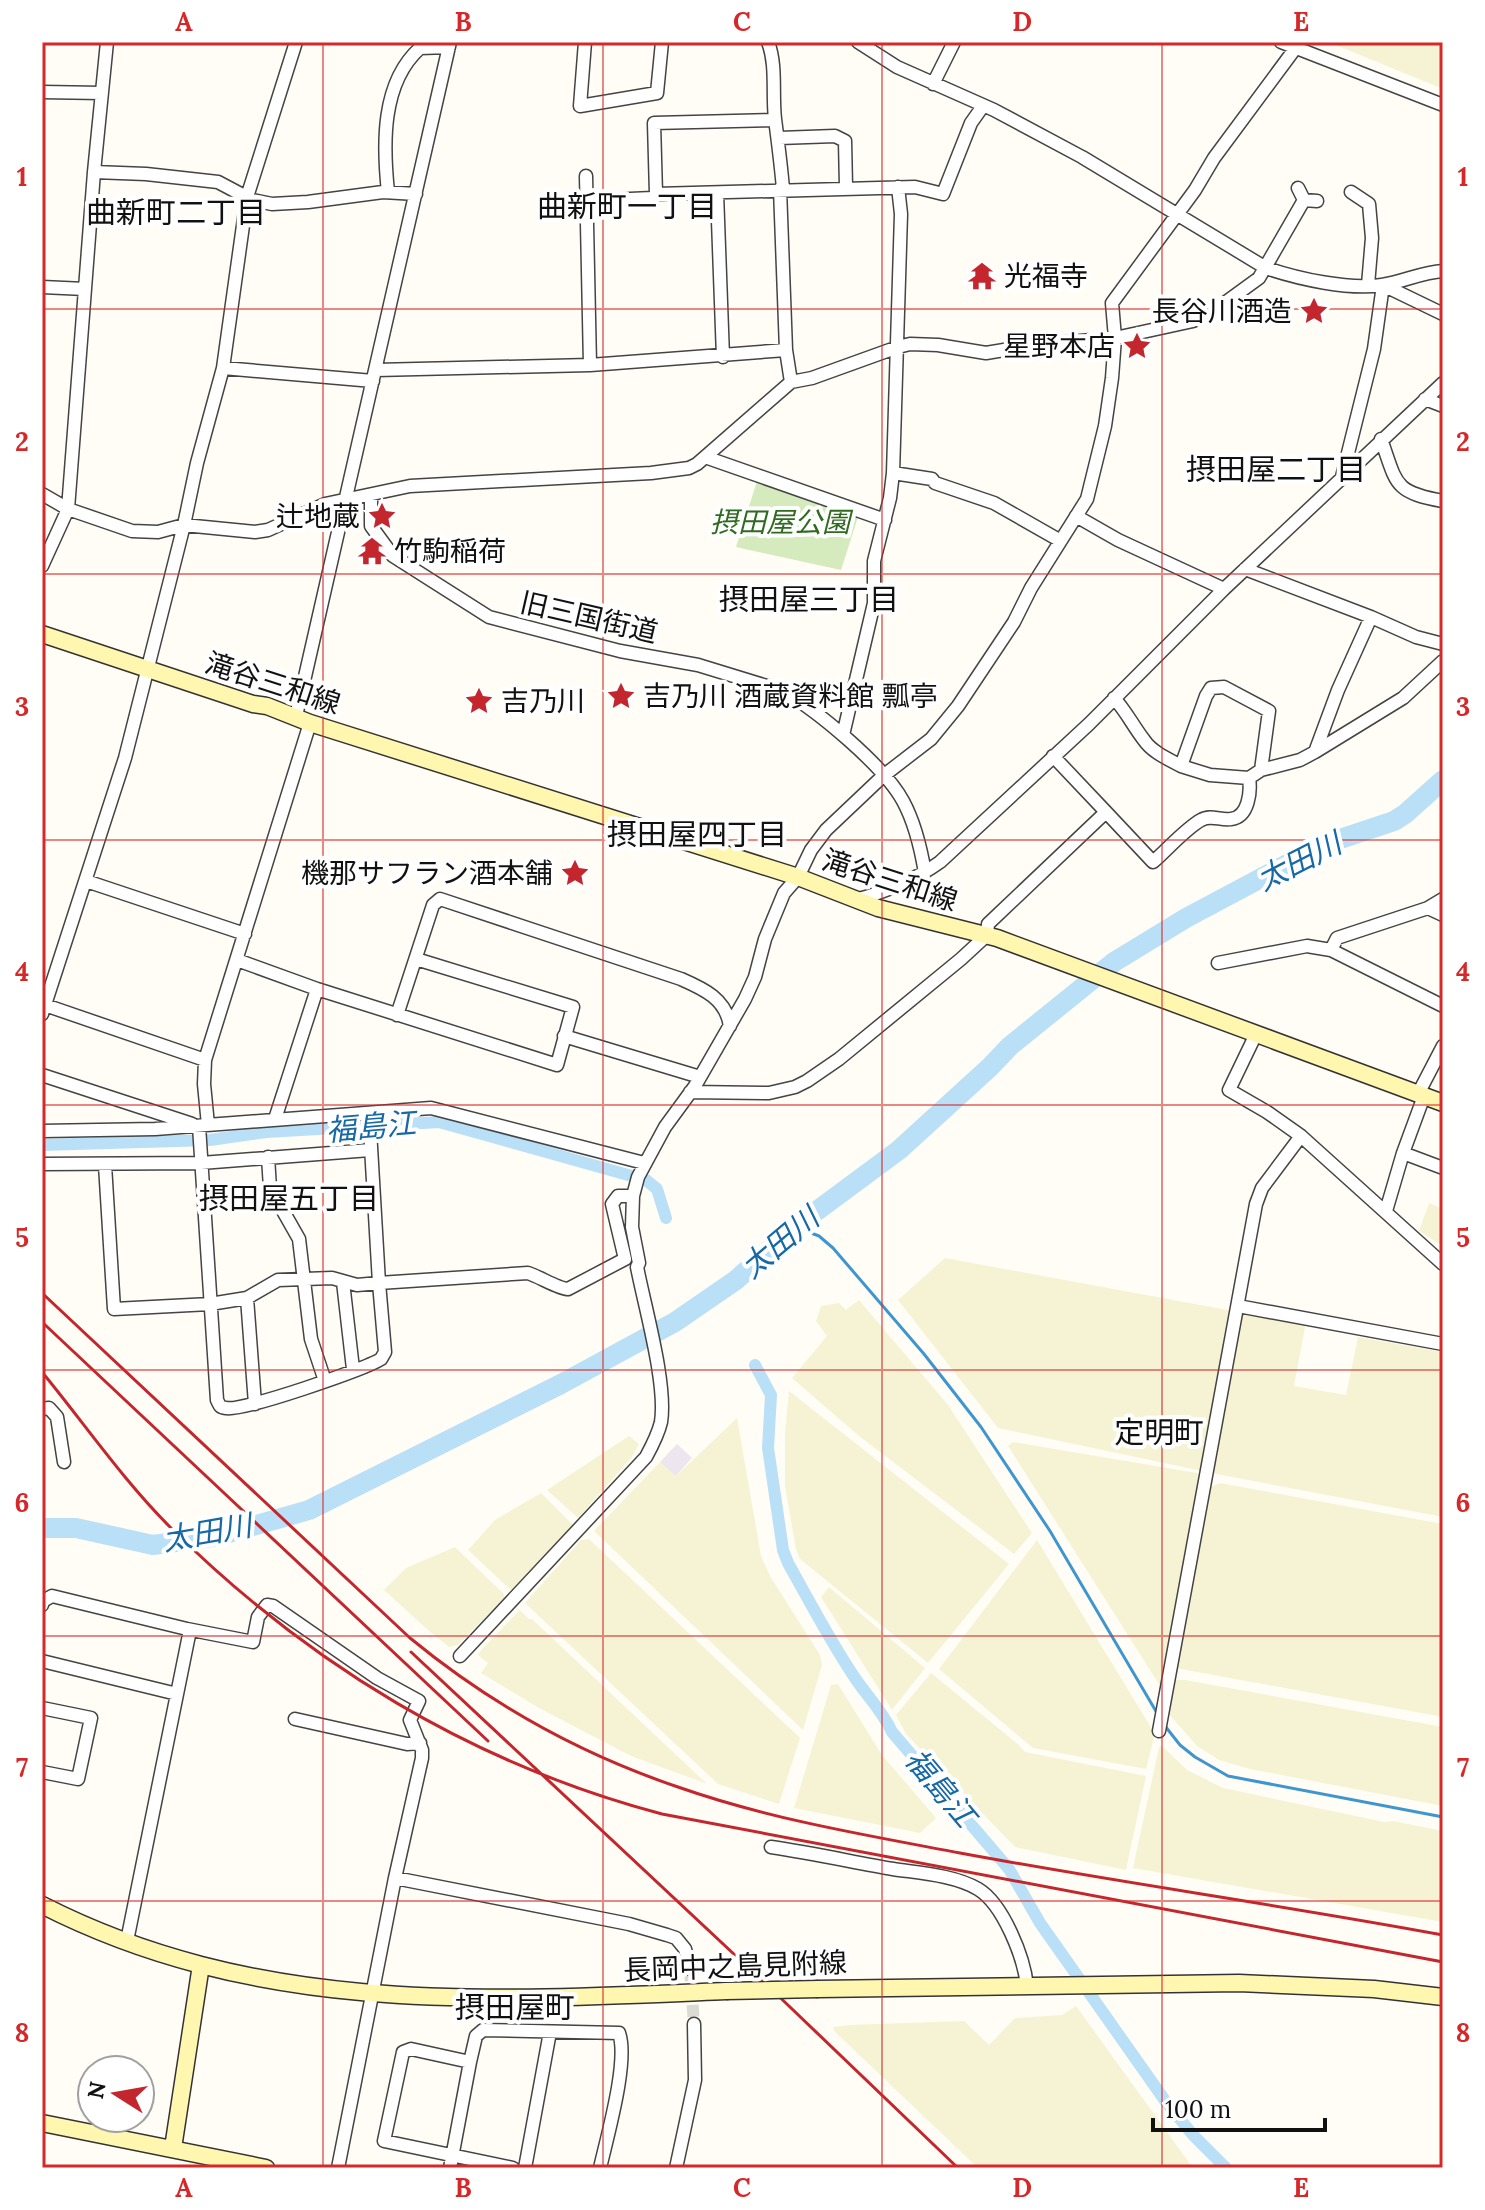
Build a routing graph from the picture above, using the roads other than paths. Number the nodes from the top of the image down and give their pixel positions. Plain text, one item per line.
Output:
1 (107, 42) edge
2 (296, 42) edge
3 (585, 42) edge
4 (662, 42) edge
5 (768, 42) edge
6 (858, 42) edge
7 (954, 42) edge
8 (1281, 42) edge
9 (450, 45) edge
10 (1299, 45) edge
11 (933, 84) junction
12 (42, 92) edge
13 (102, 93) junction
14 (1443, 105) edge
15 (983, 106) junction
16 (775, 120) junction
17 (779, 138) junction
18 (94, 172) junction
19 (586, 176) dead end
20 (846, 187) junction
21 (898, 187) junction
22 (782, 189) junction
23 (388, 192) junction
24 (1351, 192) dead end
25 (717, 193) junction
26 (416, 194) junction
27 (656, 194) junction
28 (1306, 196) dead end
29 (247, 197) junction
30 (587, 201) junction
31 (1176, 213) junction
32 (1266, 268) junction
33 (1443, 271) edge
34 (1368, 285) junction
35 (1383, 285) junction
36 (42, 287) edge
37 (85, 289) junction
38 (1443, 314) edge
39 (1115, 338) junction
40 (898, 347) junction
41 (786, 350) junction
42 (723, 357) junction
43 (590, 365) junction
44 (223, 368) junction
45 (374, 376) junction
46 (791, 382) junction
47 (1443, 383) edge
48 (1425, 399) junction
49 (1443, 406) edge
50 (1381, 439) junction
51 (705, 457) junction
52 (893, 473) junction
53 (1341, 479) junction
54 (42, 494) edge
55 (371, 495) junction
56 (344, 501) junction
57 (1443, 501) edge
58 (68, 509) junction
59 (1076, 516) junction
60 (885, 520) junction
61 (184, 525) junction
62 (1059, 540) junction
63 (42, 566) edge
64 (1245, 569) junction
65 (1224, 589) junction
66 (1371, 617) junction
67 (42, 634) edge
68 (1443, 644) edge
69 (1443, 661) edge
70 (147, 669) junction
71 (1114, 698) junction
72 (303, 720) junction
73 (843, 735) junction
74 (1315, 752) junction
75 (1053, 756) junction
76 (1181, 766) junction
77 (1255, 774) junction
78 (883, 776) junction
79 (1106, 812) junction
80 (925, 873) junction
81 (798, 877) junction
82 (86, 881) junction
83 (1443, 899) edge
84 (855, 900) junction
85 (1428, 908) junction
86 (1443, 915) edge
87 (245, 934) junction
88 (987, 935) junction
89 (1331, 950) junction
90 (416, 959) junction
91 (237, 960) junction
92 (1218, 963) dead end
93 (317, 989) junction
94 (1443, 1006) edge
95 (43, 1008) edge
96 (397, 1015) junction
97 (730, 1026) junction
98 (1256, 1034) junction
99 (564, 1036) junction
100 (1443, 1046) edge
101 (205, 1060) junction
102 (42, 1075) edge
103 (700, 1077) junction
104 (690, 1092) junction
105 (1421, 1095) junction
106 (1443, 1103) edge
107 (369, 1116) junction
108 (275, 1119) junction
109 (202, 1127) junction
110 (42, 1131) edge
111 (1301, 1136) junction
112 (370, 1150) junction
113 (1403, 1153) junction
114 (268, 1157) junction
115 (201, 1160) junction
116 (42, 1164) edge
117 (105, 1165) junction
118 (643, 1166) junction
119 (1443, 1168) edge
120 (634, 1192) junction
121 (1386, 1211) junction
122 (1443, 1264) edge
123 (304, 1279) junction
124 (343, 1282) junction
125 (379, 1283) junction
126 (247, 1298) junction
127 (210, 1304) junction
128 (1238, 1306) junction
129 (1443, 1344) edge
130 (353, 1369) junction
131 (325, 1381) junction
132 (255, 1404) junction
133 (42, 1409) edge
134 (64, 1462) dead end
135 (42, 1605) edge
136 (190, 1630) junction
137 (460, 1656) dead end
138 (42, 1661) edge
139 (177, 1694) junction
140 (42, 1708) edge
141 (295, 1719) dead end
142 (1159, 1731) dead end
143 (420, 1743) junction
144 (42, 1772) edge
145 (771, 1847) dead end
146 (395, 1878) junction
147 (42, 1905) edge
148 (127, 1941) junction
149 (201, 1965) junction
150 (690, 1969) tunnel mouth
151 (1036, 1985) junction
152 (371, 1995) junction
153 (1443, 1997) edge
154 (694, 2024) tunnel mouth
155 (550, 2032) junction
156 (470, 2062) junction
157 (42, 2123) edge
158 (173, 2148) junction
159 (451, 2162) edge
160 (266, 2168) edge
161 (338, 2168) edge
162 (513, 2168) edge
163 (525, 2168) edge
164 (600, 2168) edge
165 (676, 2168) edge

1 - 13 street
2 - 29 street
3 - 4 street
5 - 16 street
6 - 11 street
7 - 11 street
8 - 10 street
9 - 23 street
9 - 26 street
10 - 14 street
10 - 31 street
11 - 15 street
12 - 13 street
13 - 18 street
15 - 21 street
15 - 31 street
16 - 17 street
16 - 27 street
17 - 20 street
17 - 22 street
18 - 29 street
18 - 37 street
19 - 30 street
20 - 21 street
20 - 22 street
21 - 40 street
22 - 25 street
22 - 41 street
23 - 26 street
23 - 29 street
24 - 34 street
25 - 27 street
25 - 42 street
26 - 45 street
27 - 30 street
28 - 32 street
29 - 44 street
30 - 43 street
31 - 32 street
31 - 39 street
32 - 34 street
32 - 39 street
33 - 35 street
34 - 35 street
35 - 38 street
35 - 53 street
36 - 37 street
37 - 58 street
39 - 40 street
39 - 59 street
40 - 46 street
40 - 52 street
41 - 42 street
41 - 46 street
42 - 43 street
43 - 45 street
44 - 45 street
44 - 61 street
45 - 56 street
46 - 51 street
47 - 48 street
48 - 49 street
48 - 50 street
50 - 53 street
50 - 57 street
51 - 55 street
51 - 60 street
52 - 60 street
52 - 62 street
53 - 64 street
54 - 58 street
55 - 56 street
55 - 73 street, 旧三国街道
56 - 61 street
56 - 72 street
58 - 61 street
58 - 63 street
59 - 62 street
59 - 65 street
60 - 73 street
61 - 70 street
62 - 78 street
64 - 65 street
64 - 66 street
65 - 71 street
66 - 68 street
66 - 74 street
67 - 70 main road, 滝谷三和線
69 - 74 street
70 - 72 main road, 滝谷三和線
70 - 82 street
71 - 75 street
71 - 76 street
72 - 81 main road, 滝谷三和線
72 - 87 street
73 - 78 street, 旧三国街道
74 - 77 street
75 - 79 street
75 - 80 street
76 - 77 street
76 - 77 street
77 - 79 street
78 - 80 street, 旧三国街道
78 - 81 street
79 - 88 street
80 - 84 street
81 - 84 main road, 滝谷三和線
81 - 97 street
82 - 87 street
82 - 95 street
83 - 85 street
84 - 88 main road, 滝谷三和線
85 - 86 street
85 - 89 street
87 - 91 street
88 - 98 main road, 滝谷三和線
88 - 104 street
89 - 92 street
89 - 94 street
90 - 96 street
90 - 97 street
90 - 99 street
91 - 93 street
91 - 101 street
93 - 96 street
93 - 108 street
95 - 101 street
96 - 99 street
97 - 103 street
98 - 105 main road, 滝谷三和線
98 - 111 street
99 - 103 street
100 - 105 street
101 - 109 street
102 - 109 street
103 - 104 street
104 - 118 street
105 - 106 main road, 滝谷三和線
105 - 113 street
107 - 108 street
107 - 112 street
107 - 118 street
108 - 109 street
109 - 110 street
109 - 115 street
111 - 121 street
111 - 128 street
112 - 114 street
112 - 125 street
113 - 119 street
113 - 121 street
114 - 115 street
114 - 123 street
115 - 117 street
115 - 127 street
116 - 117 street
117 - 127 street
118 - 120 street
120 - 125 street
120 - 137 street
121 - 122 street
123 - 124 street
123 - 126 street
123 - 131 street
124 - 125 street
124 - 130 street
125 - 130 street
126 - 127 street
126 - 132 street
127 - 132 street
128 - 129 street
128 - 142 street
130 - 131 street
131 - 132 street
133 - 134 street
135 - 136 street
136 - 139 street
136 - 143 street
138 - 139 street
139 - 148 street
140 - 144 street
141 - 143 street
143 - 146 street
145 - 151 street
146 - 150 street
146 - 152 street
147 - 148 main road, 長岡中之島見附線
148 - 149 main road, 長岡中之島見附線
149 - 152 main road, 長岡中之島見附線
149 - 158 main road
151 - 152 main road, 長岡中之島見附線, bridge
151 - 153 main road, 長岡中之島見附線
152 - 161 street
154 - 165 street
155 - 156 street
155 - 163 street
155 - 164 street
156 - 159 street
156 - 159 street
157 - 158 main road
158 - 160 main road
159 - 162 street

